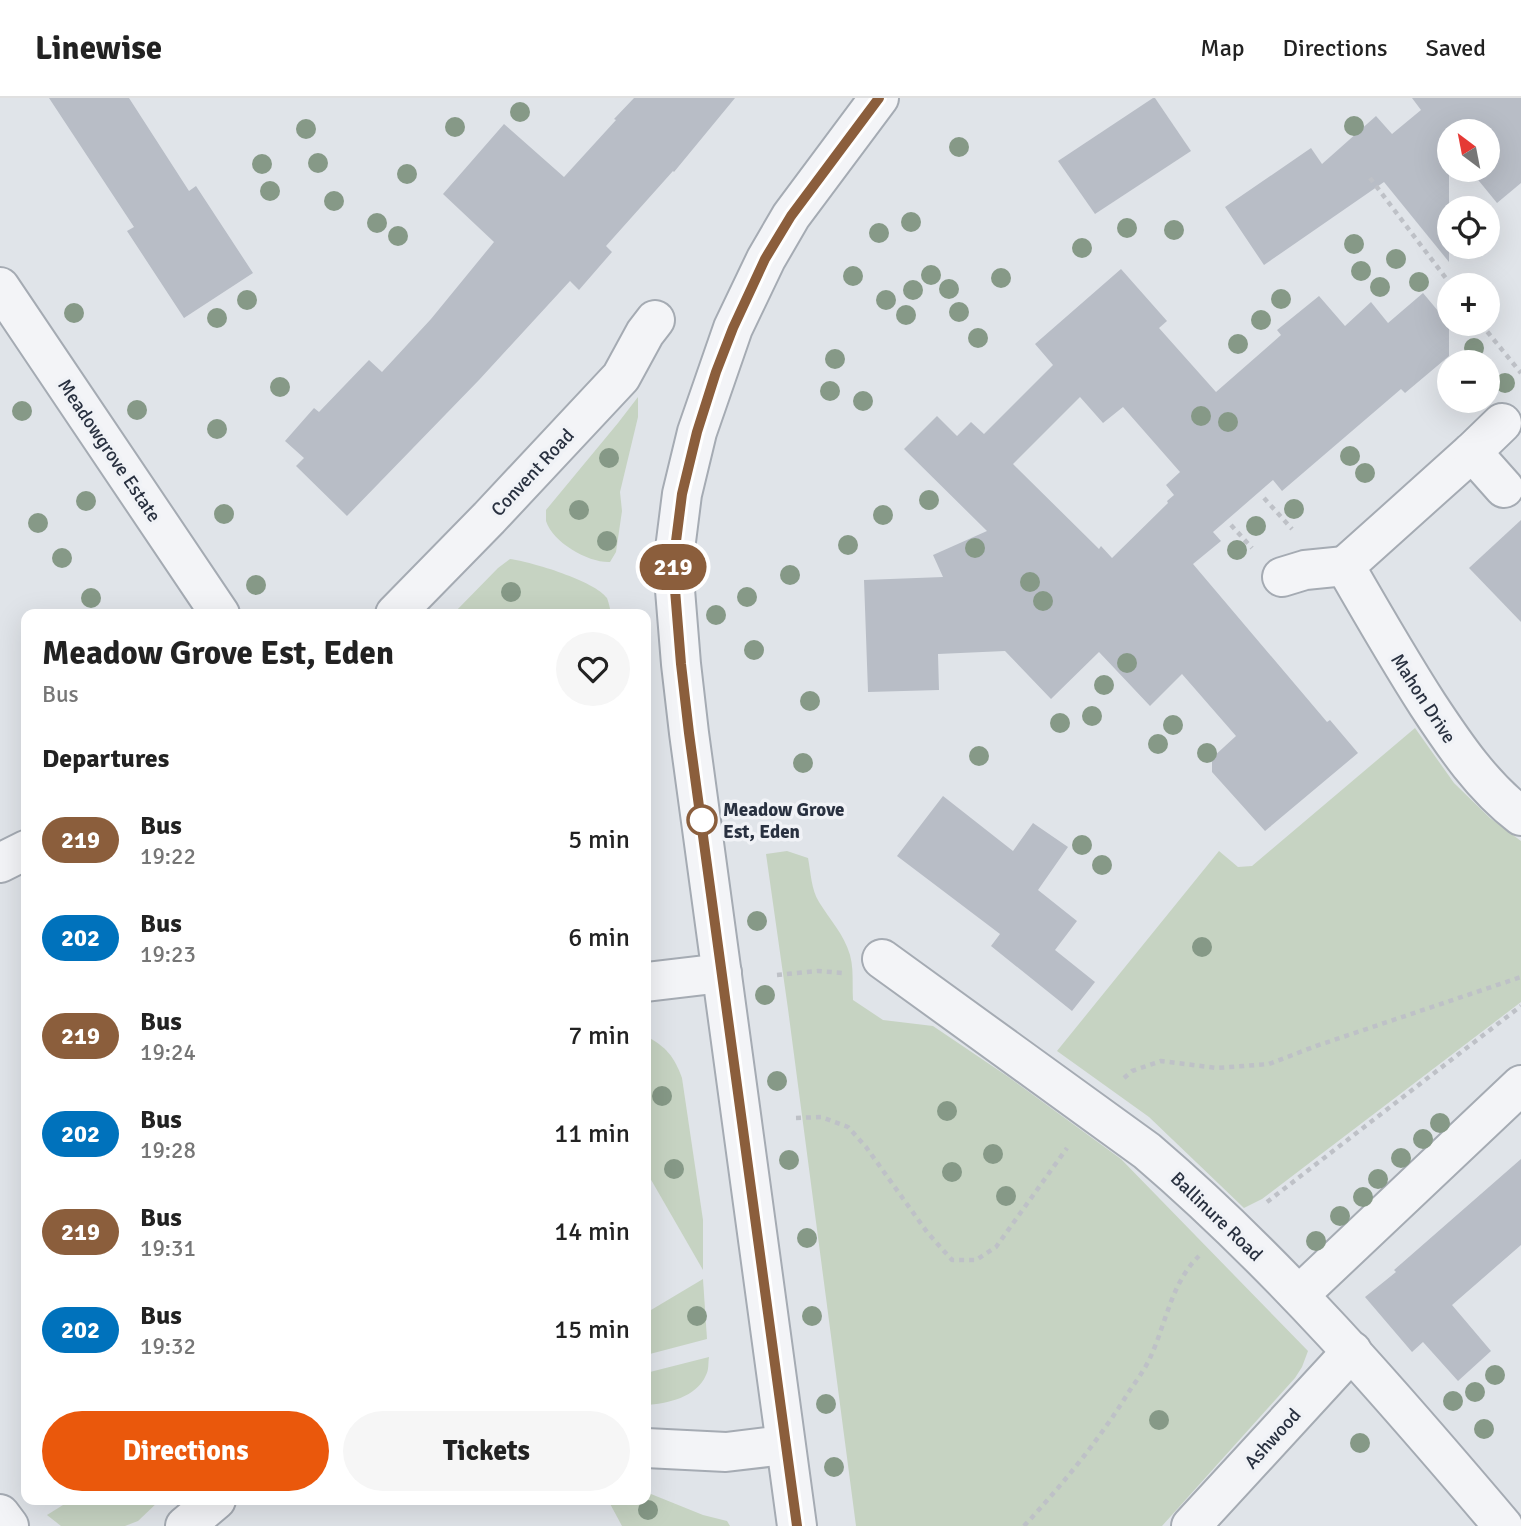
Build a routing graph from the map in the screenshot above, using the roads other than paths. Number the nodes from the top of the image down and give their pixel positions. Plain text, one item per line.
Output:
1 (879, 98) edge
2 (0, 287) edge
3 (655, 320) dead end
4 (1502, 423) dead end
5 (1472, 452) junction
6 (1504, 488) dead end
7 (1269, 565) road end
8 (1345, 566) junction
9 (217, 609) edge
10 (400, 609) edge
11 (1521, 816) edge
12 (21, 852) edge
13 (0, 863) edge
14 (882, 959) road end
15 (722, 973) junction
16 (651, 981) edge
17 (1521, 1085) edge
18 (1299, 1295) junction
19 (1352, 1351) junction
20 (785, 1445) junction
21 (651, 1448) edge
22 (210, 1505) edge
23 (0, 1514) edge
24 (9, 1526) edge
25 (185, 1526) edge
26 (797, 1526) edge
27 (1191, 1526) edge
28 (1503, 1526) edge

1 - 15 street
2 - 9 street, Meadowgrove Estate
3 - 10 street, Convent Road
4 - 5 street
5 - 6 street
5 - 8 street
7 - 8 street
8 - 11 street, Mahon Drive
12 - 13 street
14 - 18 street, Ballinure Road
15 - 16 street
15 - 20 street
17 - 18 street
18 - 19 street, Ballinure Road
19 - 27 street, Ashwood
19 - 28 street, Ballinure Road
20 - 21 street
20 - 26 street
22 - 25 street
23 - 24 street

